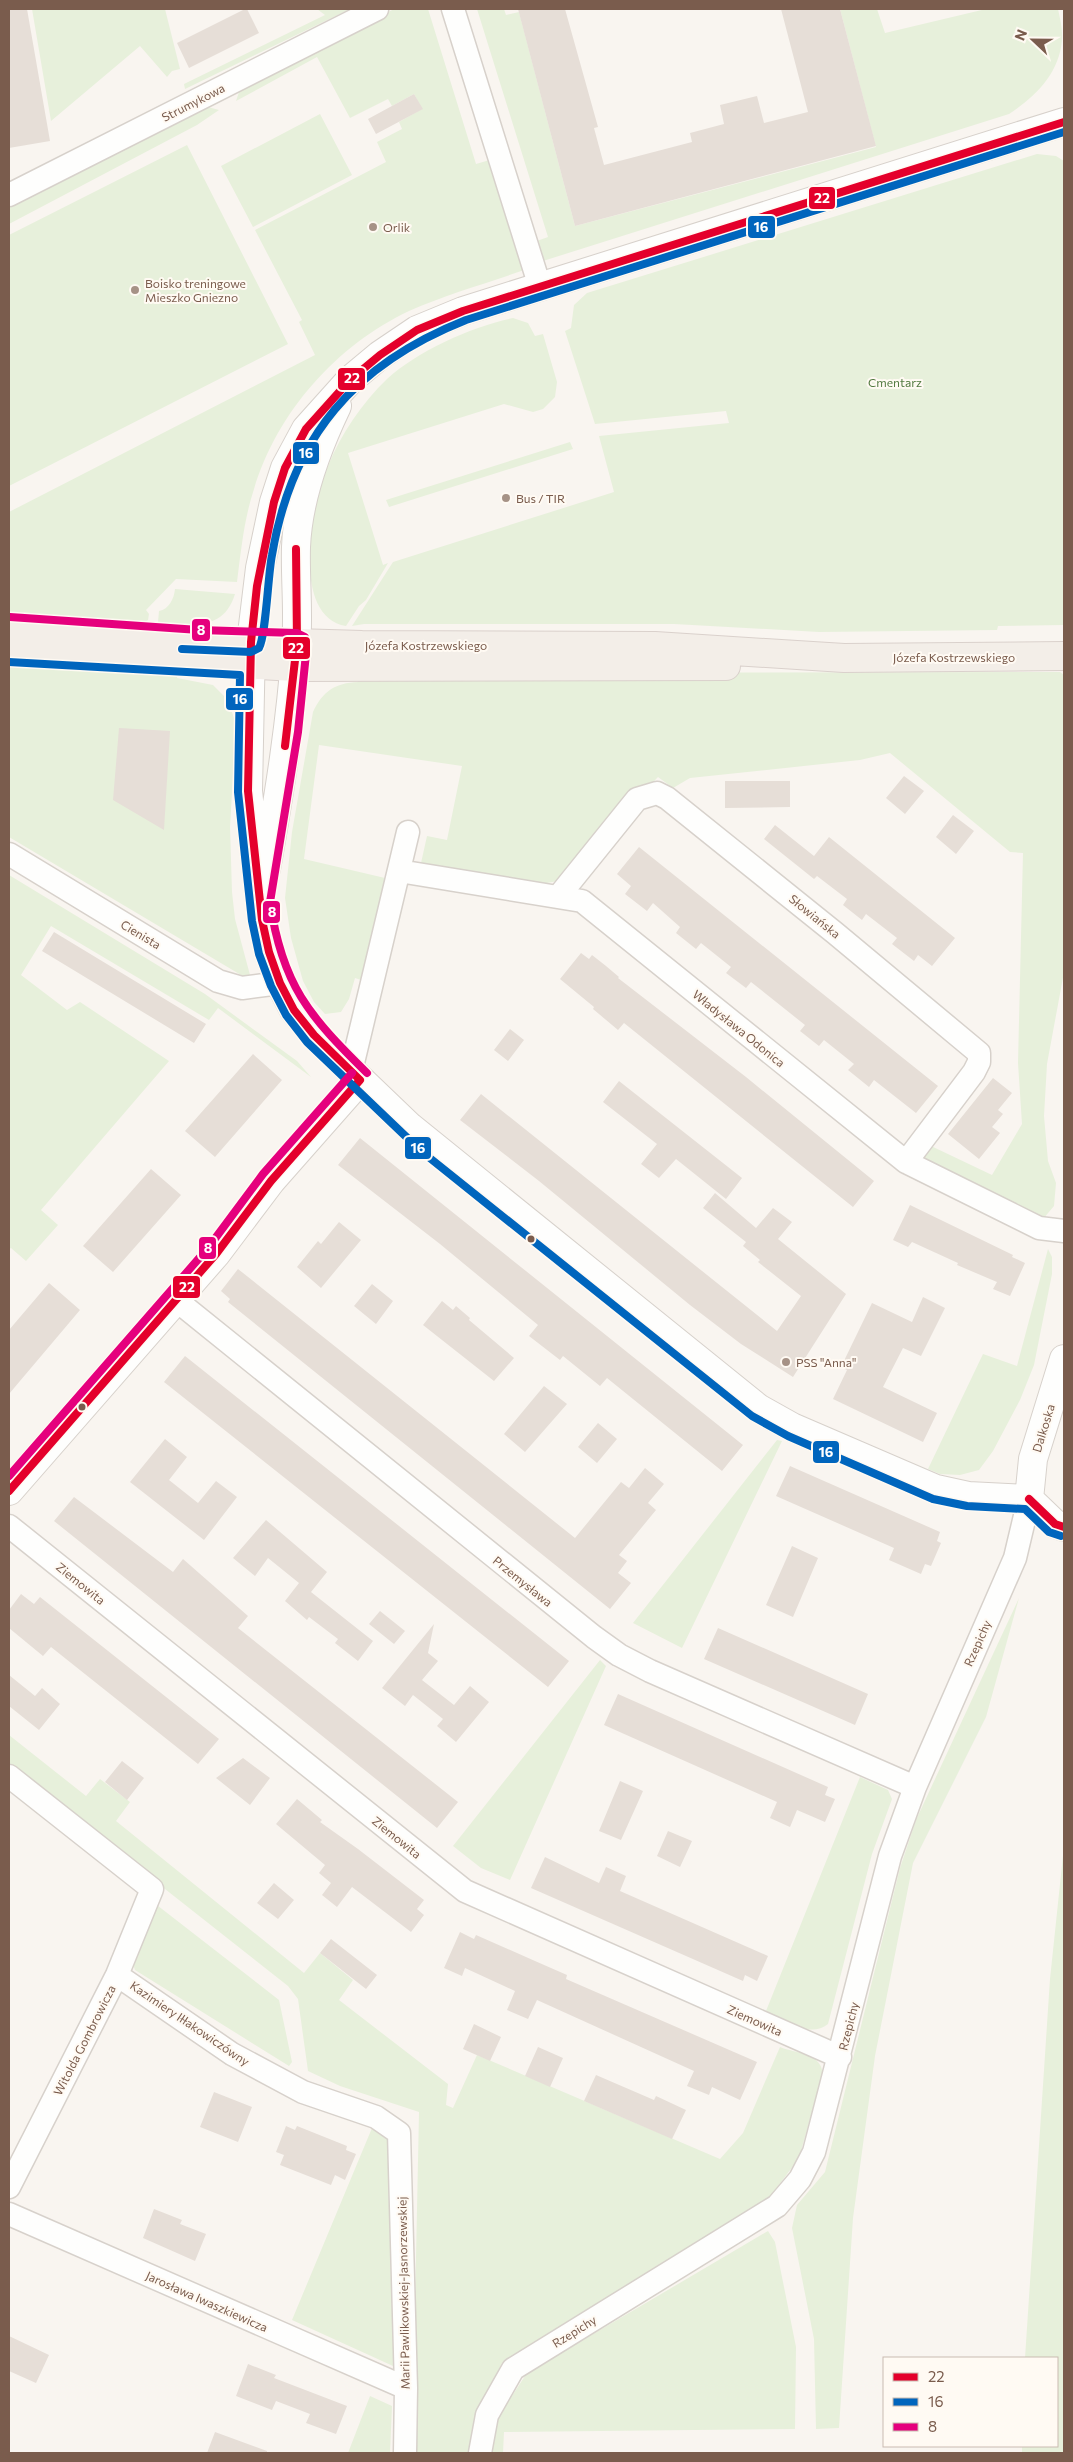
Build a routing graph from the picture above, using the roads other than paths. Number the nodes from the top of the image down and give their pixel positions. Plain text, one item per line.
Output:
1 (377, 9) edge
2 (453, 9) edge
3 (1064, 122) edge
4 (9, 195) edge
5 (540, 287) junction
6 (350, 380) junction
7 (9, 627) edge
8 (9, 652) edge
9 (250, 654) junction
10 (296, 655) junction
11 (1064, 656) edge
12 (408, 832) dead end
13 (9, 854) edge
14 (399, 871) junction
15 (558, 897) junction
16 (260, 902) junction
17 (280, 983) junction
18 (355, 1076) junction
19 (906, 1162) junction
20 (1064, 1231) edge
21 (176, 1300) junction
22 (1064, 1359) edge
23 (9, 1491) edge
24 (1029, 1499) junction
25 (9, 1526) edge
26 (1064, 1527) edge
27 (9, 1776) edge
28 (915, 1787) junction
29 (117, 1975) junction
30 (840, 2057) junction
31 (399, 2132) joint
32 (9, 2188) edge
33 (9, 2214) edge
34 (406, 2388) junction
35 (405, 2453) edge
36 (480, 2453) edge

1 - 4 street, Strumykowa
2 - 5 street
3 - 5 street
5 - 6 street
6 - 9 street
6 - 10 street
7 - 9 main road, Józefa Kostrzewskiego
8 - 9 main road, Józefa Kostrzewskiego
9 - 10 main road, Józefa Kostrzewskiego
9 - 16 street
10 - 11 main road, Józefa Kostrzewskiego
10 - 16 street
12 - 14 street
13 - 17 street, Cienista
14 - 15 street, Władysława Odonica
14 - 18 street
15 - 19 street, Władysława Odonica
15 - 19 street, Słowiańska
16 - 17 street
17 - 18 street
18 - 21 street
18 - 24 street
19 - 20 street, Władysława Odonica
21 - 23 street
21 - 28 street, Przemysława
22 - 24 street, Dalkoska
24 - 26 street
24 - 28 street, Rzepichy
25 - 30 street, Ziemowita
27 - 29 street, Witolda Gombrowicza
28 - 30 street, Rzepichy
29 - 31 street, Kazimiery Iłłakowiczówny
29 - 32 street, Witolda Gombrowicza
30 - 36 street, Rzepichy
31 - 34 street, Marii Pawlikowskiej-Jasnorzewskiej
33 - 34 street, Jarosława Iwaszkiewicza
34 - 35 street, Marii Pawlikowskiej-Jasnorzewskiej

